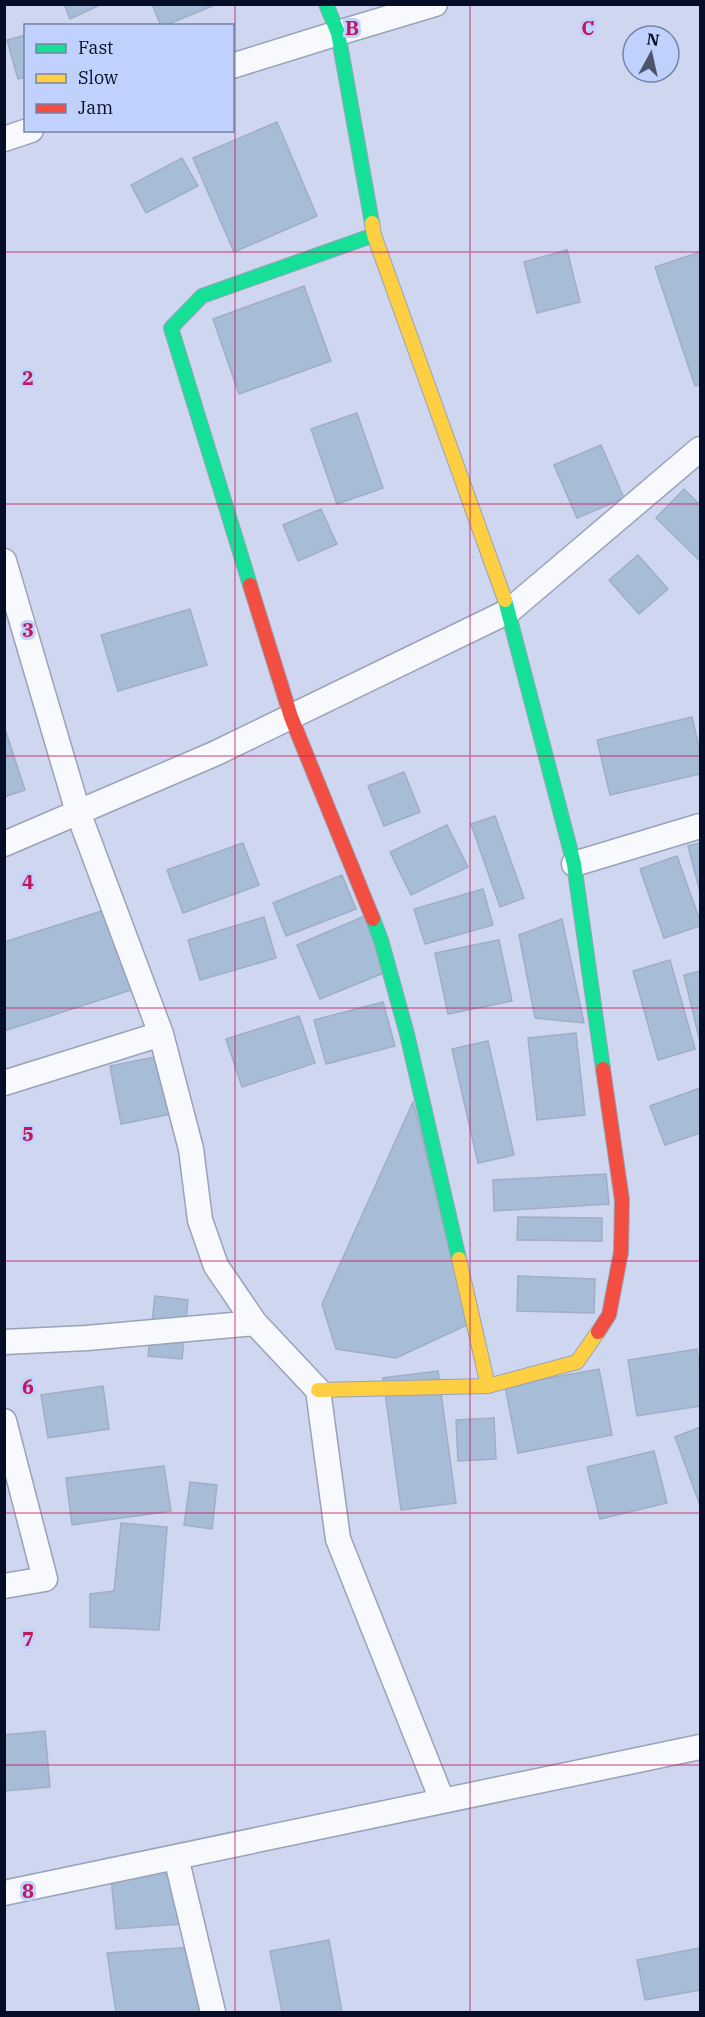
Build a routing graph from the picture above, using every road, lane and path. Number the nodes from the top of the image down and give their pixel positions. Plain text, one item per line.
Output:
1 (326, 4) edge
2 (435, 4) edge
3 (338, 33) junction
4 (234, 65) edge
5 (26, 132) edge
6 (4, 139) edge
7 (374, 235) junction
8 (700, 450) edge
9 (4, 561) edge
10 (509, 611) junction
11 (291, 717) junction
12 (78, 812) junction
13 (700, 826) edge
14 (4, 844) edge
15 (574, 864) junction
16 (161, 1034) junction
17 (4, 1083) edge
18 (255, 1323) junction
19 (4, 1342) edge
20 (488, 1386) junction
21 (318, 1390) junction
22 (4, 1421) edge
23 (4, 1586) edge
24 (700, 1747) edge
25 (442, 1800) junction
26 (176, 1857) junction
27 (4, 1893) edge
28 (213, 2013) edge

1 - 3 street
2 - 3 street
3 - 4 street
3 - 7 street
5 - 6 street
7 - 10 street
7 - 11 street
8 - 10 street
9 - 12 street
10 - 11 street
10 - 15 street
11 - 12 street
11 - 20 street
12 - 14 street
12 - 16 street
13 - 15 street
15 - 20 street
16 - 17 street
16 - 18 street
18 - 19 street
18 - 21 street
20 - 21 street
21 - 25 street
22 - 23 street
24 - 25 street
25 - 26 street
26 - 27 street
26 - 28 street

